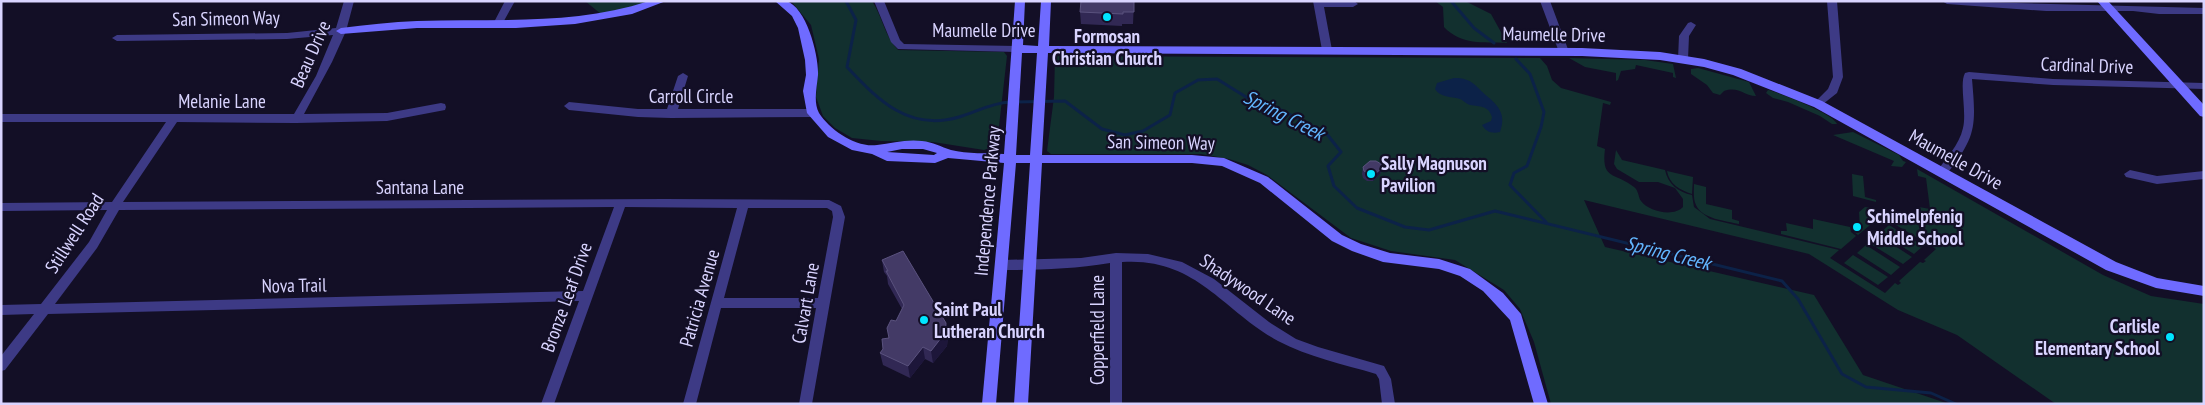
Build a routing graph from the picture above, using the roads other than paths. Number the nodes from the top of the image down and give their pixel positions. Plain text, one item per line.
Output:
1 (349, 1) edge
2 (510, 1) edge
3 (661, 1) edge
4 (780, 1) edge
5 (879, 1) edge
6 (1020, 1) edge
7 (1046, 1) edge
8 (1545, 1) edge
9 (1832, 1) edge
10 (1947, 1) edge
11 (1318, 2) edge
12 (1353, 4) dead end
13 (2104, 5) edge
14 (2204, 11) edge
15 (1691, 25) dead end
16 (497, 26) junction
17 (340, 31) junction
18 (117, 38) dead end
19 (1017, 48) junction
20 (1042, 49) junction
21 (1327, 50) junction
22 (1564, 52) junction
23 (1683, 59) junction
24 (683, 76) dead end
25 (2178, 85) junction
26 (2204, 86) edge
27 (1818, 104) junction
28 (569, 106) dead end
29 (441, 107) dead end
30 (813, 113) junction
31 (2204, 113) edge
32 (671, 114) junction
33 (1, 118) edge
34 (174, 118) junction
35 (296, 119) junction
36 (1010, 159) junction
37 (1037, 159) junction
38 (1942, 172) junction
39 (2130, 174) dead end
40 (2204, 175) edge
41 (744, 203) junction
42 (621, 204) junction
43 (1, 207) edge
44 (116, 207) junction
45 (837, 209) joint
46 (1116, 257) junction
47 (1001, 265) junction
48 (1030, 265) junction
49 (2204, 291) edge
50 (587, 296) junction
51 (717, 303) junction
52 (824, 303) junction
53 (1, 310) edge
54 (44, 310) junction
55 (1, 366) edge
56 (547, 404) edge
57 (689, 404) edge
58 (805, 404) edge
59 (989, 404) edge
60 (1021, 404) edge
61 (1116, 404) edge
62 (1389, 404) edge
63 (1541, 404) edge

1 - 17 street, Beau Drive
2 - 16 street
3 - 16 street, San Simeon Way
4 - 30 street
5 - 19 street, Maumelle Drive
6 - 19 street, Independence Parkway
7 - 20 street
8 - 22 street
9 - 27 street
10 - 13 street
11 - 12 street
11 - 21 street
13 - 14 street
13 - 25 street
15 - 23 street
16 - 17 street, San Simeon Way
17 - 18 street, San Simeon Way
17 - 35 street, Beau Drive
19 - 20 street, Maumelle Drive
19 - 36 street, Independence Parkway
20 - 21 street, Maumelle Drive
20 - 37 street
21 - 22 street, Maumelle Drive
22 - 23 street, Maumelle Drive
23 - 27 street, Maumelle Drive
24 - 32 street
25 - 26 street, Cardinal Drive
25 - 31 street
25 - 38 street, Cardinal Drive
27 - 38 street, Maumelle Drive
28 - 32 street, Carroll Circle
29 - 35 street, Melanie Lane
30 - 32 street, Carroll Circle
30 - 36 street, San Simeon Way
33 - 34 street, Melanie Lane
34 - 35 street, Melanie Lane
34 - 44 street, Stillwell Road
36 - 37 street, San Simeon Way
36 - 47 street, Independence Parkway
37 - 48 street
37 - 63 street, San Simeon Way
38 - 49 street, Maumelle Drive
39 - 40 street
41 - 42 street, Santana Lane
41 - 45 street, Santana Lane
41 - 51 street, Patricia Avenue
42 - 44 street, Santana Lane
42 - 50 street, Bronze Leaf Drive
43 - 44 street, Santana Lane
44 - 54 street, Stillwell Road
45 - 52 street, Calvart Lane
46 - 48 street, Shadywood Lane
46 - 61 street, Copperfield Lane
46 - 62 street, Shadywood Lane
47 - 48 street, Shadywood Lane
47 - 59 street, Independence Parkway
48 - 60 street
50 - 54 street, Nova Trail
50 - 56 street, Bronze Leaf Drive
51 - 52 street
51 - 57 street, Patricia Avenue
52 - 58 street, Calvart Lane
53 - 54 street, Nova Trail
54 - 55 street, Stillwell Road

